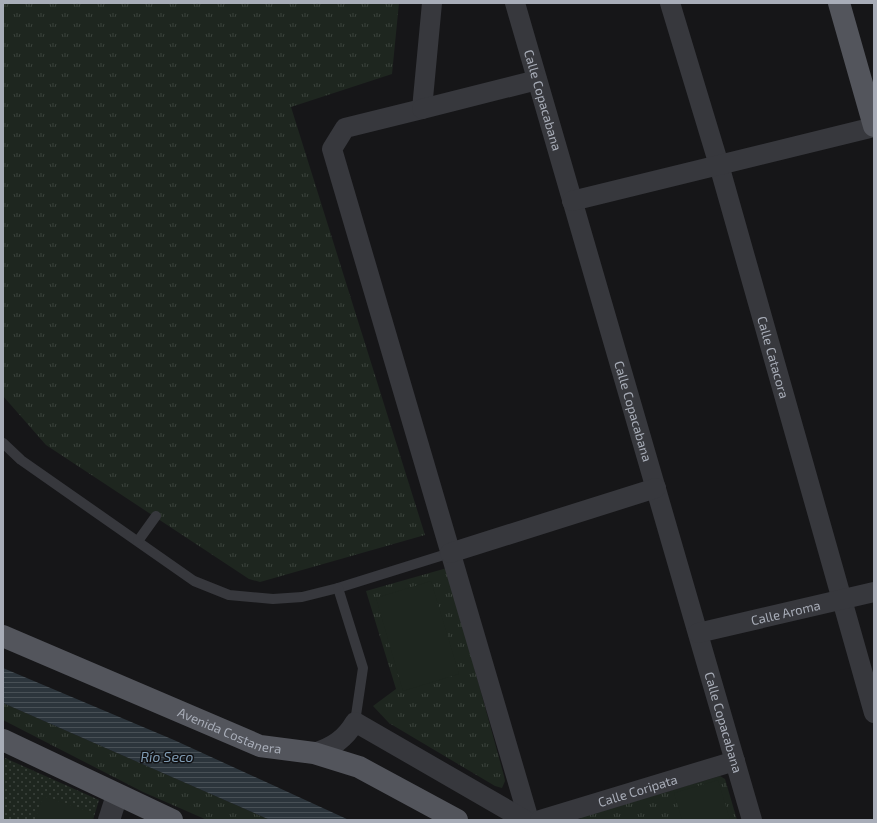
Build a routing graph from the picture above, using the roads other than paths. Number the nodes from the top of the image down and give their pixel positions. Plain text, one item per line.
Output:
1 (432, 3) edge
2 (515, 3) edge
3 (670, 3) edge
4 (839, 3) edge
5 (537, 80) junction
6 (422, 109) junction
7 (874, 127) edge
8 (719, 165) junction
9 (572, 201) junction
10 (3, 443) edge
11 (656, 488) junction
12 (156, 516) dead end
13 (138, 541) junction
14 (450, 553) junction
15 (338, 588) junction
16 (874, 592) edge
17 (840, 599) junction
18 (698, 634) junction
19 (3, 636) edge
20 (874, 713) edge
21 (355, 722) junction
22 (3, 740) edge
23 (314, 754) junction
24 (735, 761) junction
25 (117, 795) junction
26 (109, 820) edge
27 (172, 820) edge
28 (457, 820) edge
29 (525, 820) edge
30 (529, 820) edge
31 (540, 820) edge
32 (752, 820) edge

1 - 6 street
2 - 5 street, Calle Copacabana
3 - 8 street, Calle Catacora
4 - 7 main road
5 - 6 street
5 - 9 street, Calle Copacabana
6 - 14 street
7 - 8 street
8 - 9 street
8 - 17 street, Calle Catacora
9 - 11 street, Calle Copacabana
10 - 13 lane
11 - 14 street
11 - 18 street, Calle Copacabana
12 - 13 lane
13 - 15 lane
14 - 15 lane
14 - 30 street
15 - 21 lane
16 - 17 street, Calle Aroma
17 - 18 street, Calle Aroma
17 - 20 street, Calle Catacora
18 - 24 street, Calle Copacabana
19 - 23 main road, Avenida Costanera
21 - 23 street
21 - 29 street
22 - 25 main road
23 - 28 main road, Avenida Costanera
24 - 31 street, Calle Coripata
24 - 32 street, Calle Copacabana
25 - 26 street
25 - 27 main road

